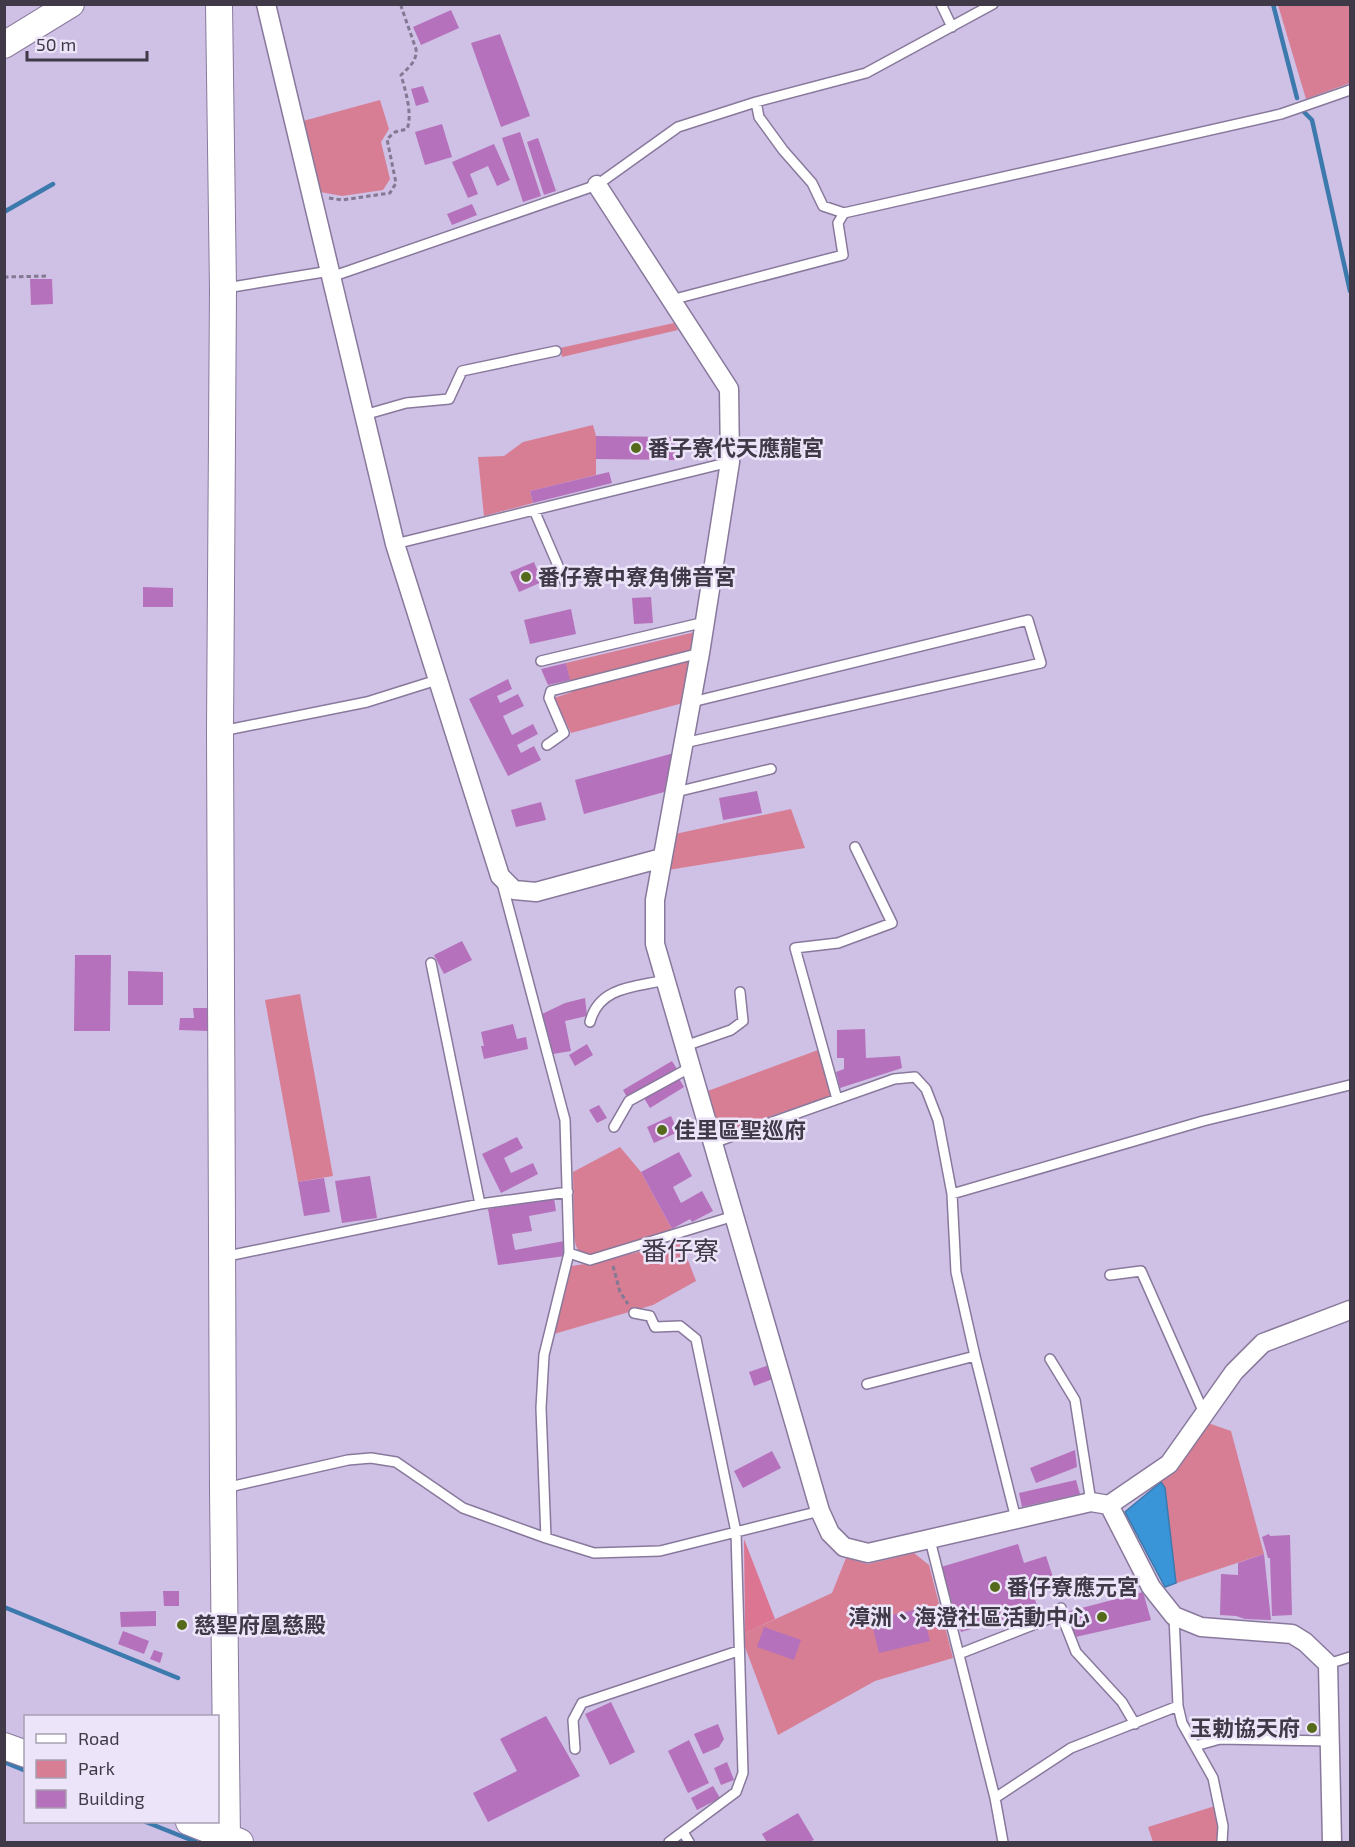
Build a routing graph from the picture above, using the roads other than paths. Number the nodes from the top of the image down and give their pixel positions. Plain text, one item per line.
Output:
1 (71, 4) edge
2 (219, 4) edge
3 (266, 4) edge
4 (941, 4) edge
5 (993, 4) edge
6 (952, 27) junction
7 (7, 39) edge
8 (1350, 90) edge
9 (756, 102) junction
10 (597, 185) junction
11 (844, 213) junction
12 (330, 274) junction
13 (223, 289) junction
14 (671, 300) junction
15 (556, 351) dead end
16 (364, 415) junction
17 (730, 462) junction
18 (534, 510) junction
19 (395, 544) junction
20 (565, 582) dead end
21 (705, 622) junction
22 (700, 653) junction
23 (541, 661) dead end
24 (437, 680) junction
25 (692, 702) junction
26 (220, 731) junction
27 (684, 743) junction
28 (547, 745) dead end
29 (771, 769) dead end
30 (676, 792) junction
31 (855, 847) dead end
32 (662, 858) junction
33 (500, 876) junction
34 (431, 963) dead end
35 (666, 980) junction
36 (740, 992) dead end
37 (590, 1022) dead end
38 (685, 1046) junction
39 (691, 1067) junction
40 (1350, 1085) edge
41 (837, 1099) junction
42 (614, 1127) dead end
43 (713, 1143) junction
44 (568, 1192) junction
45 (952, 1194) junction
46 (480, 1204) junction
47 (734, 1216) junction
48 (569, 1253) junction
49 (223, 1257) junction
50 (1110, 1275) dead end
51 (1350, 1310) edge
52 (634, 1313) road end
53 (975, 1356) junction
54 (1050, 1359) dead end
55 (867, 1384) dead end
56 (1205, 1414) junction
57 (223, 1489) junction
58 (1091, 1502) junction
59 (1109, 1505) junction
60 (820, 1511) junction
61 (1016, 1519) junction
62 (736, 1532) junction
63 (546, 1538) junction
64 (930, 1540) junction
65 (1174, 1616) junction
66 (738, 1651) junction
67 (959, 1654) junction
68 (1350, 1657) edge
69 (1328, 1664) junction
70 (1178, 1706) junction
71 (1135, 1724) junction
72 (1331, 1741) junction
73 (4, 1746) edge
74 (1195, 1746) junction
75 (575, 1749) dead end
76 (24, 1753) edge
77 (995, 1798) junction
78 (193, 1823) edge
79 (683, 1832) junction
80 (231, 1841) edge
81 (669, 1842) edge
82 (689, 1842) edge
83 (1003, 1842) edge
84 (1222, 1842) edge
85 (1332, 1842) edge

1 - 7 street
2 - 13 street
3 - 12 street
4 - 6 lane
5 - 6 lane
6 - 9 lane
8 - 11 lane
9 - 10 lane
9 - 11 lane
10 - 12 lane
10 - 14 street
11 - 14 lane
12 - 13 lane
12 - 16 street
13 - 26 street
14 - 17 street
15 - 16 lane
16 - 19 street
17 - 18 lane
17 - 21 street
18 - 19 lane
18 - 20 lane
19 - 24 street
21 - 22 street
21 - 23 lane
22 - 25 street
22 - 28 lane
24 - 26 lane
24 - 33 street
25 - 27 street
25 - 27 lane
26 - 49 street
27 - 30 street
29 - 30 lane
30 - 32 street
31 - 41 lane
32 - 33 street
32 - 35 street
33 - 44 lane
34 - 46 lane
35 - 37 lane
35 - 38 street
36 - 38 lane
38 - 39 street
39 - 42 lane
39 - 43 street
40 - 45 lane
41 - 43 lane
41 - 45 lane
43 - 47 street
44 - 46 lane
44 - 48 lane
45 - 53 lane
46 - 49 lane
47 - 48 lane
47 - 60 street
48 - 63 lane
49 - 57 street
50 - 56 lane
51 - 56 street
52 - 62 lane
53 - 55 lane
53 - 61 lane
54 - 58 lane
56 - 59 street
57 - 63 lane
57 - 80 street
58 - 59 street
58 - 61 street
59 - 65 street
60 - 62 lane
60 - 64 street
61 - 64 street
62 - 63 lane
62 - 66 lane
64 - 67 lane
65 - 69 street
65 - 70 lane
66 - 75 lane
66 - 79 lane
67 - 71 lane
67 - 77 lane
68 - 69 lane
69 - 72 street
70 - 71 lane
70 - 74 lane
71 - 77 lane
72 - 74 lane
72 - 85 street
73 - 76 street
74 - 84 lane
77 - 83 lane
78 - 80 street
79 - 81 lane
79 - 82 lane

